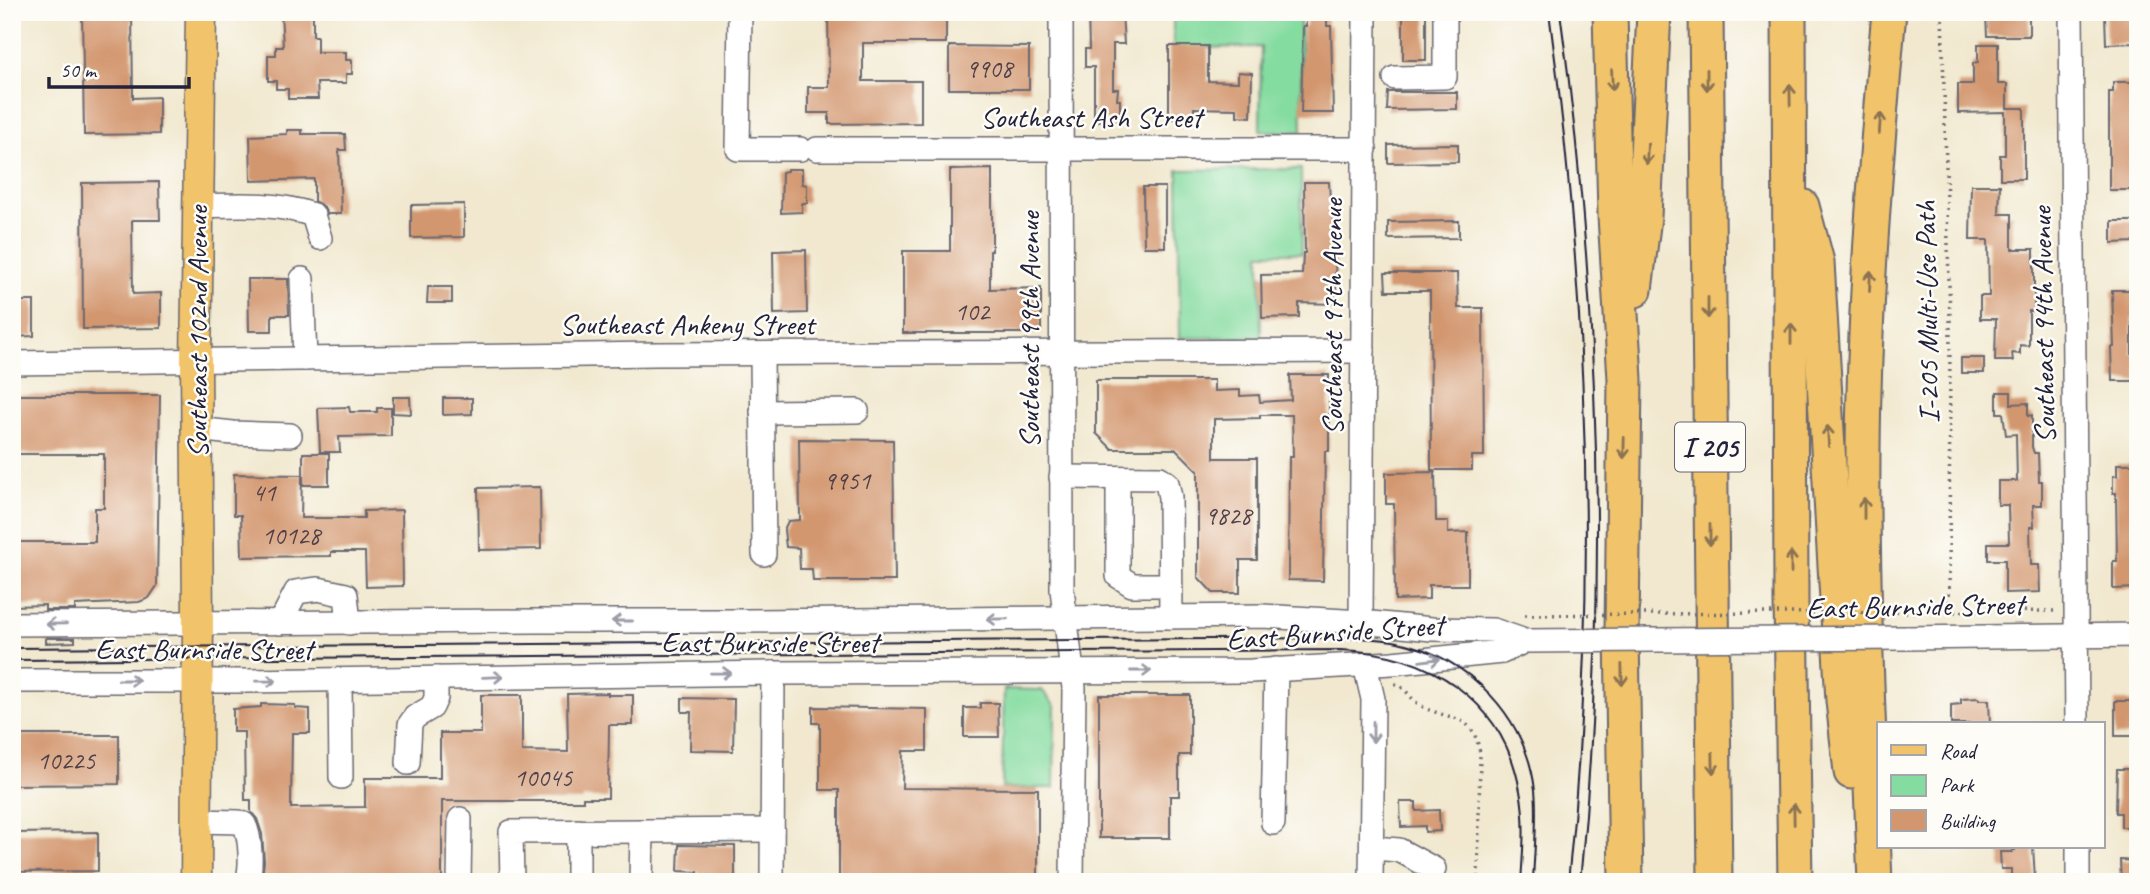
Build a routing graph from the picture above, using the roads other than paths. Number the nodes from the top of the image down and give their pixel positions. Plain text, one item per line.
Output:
1 (201, 12) edge
2 (740, 12) edge
3 (1061, 12) edge
4 (1365, 12) edge
5 (1445, 12) edge
6 (1610, 12) edge
7 (1654, 12) edge
8 (1706, 12) edge
9 (1789, 12) edge
10 (1889, 12) edge
11 (2071, 12) edge
12 (1395, 78) dead end
13 (1060, 149) junction
14 (1364, 149) junction
15 (1791, 163) junction
16 (198, 206) junction
17 (320, 238) dead end
18 (302, 279) dead end
19 (1363, 351) junction
20 (1060, 353) junction
21 (762, 354) junction
22 (305, 359) junction
23 (196, 361) junction
24 (12, 363) edge
25 (1625, 380) junction
26 (857, 411) dead end
27 (762, 412) junction
28 (197, 429) junction
29 (290, 435) dead end
30 (1061, 477) junction
31 (1118, 478) junction
32 (764, 554) dead end
33 (1170, 585) junction
34 (1171, 617) junction
35 (1065, 618) junction
36 (349, 622) junction
37 (1361, 622) junction
38 (280, 623) junction
39 (12, 624) edge
40 (2138, 635) edge
41 (2076, 636) junction
42 (1525, 641) junction
43 (198, 652) junction
44 (1365, 664) junction
45 (1276, 669) junction
46 (1073, 671) junction
47 (773, 673) junction
48 (436, 678) junction
49 (340, 680) junction
50 (12, 681) edge
51 (2077, 722) edge
52 (408, 764) dead end
53 (341, 777) dead end
54 (460, 820) dead end
55 (197, 821) junction
56 (1273, 823) dead end
57 (772, 830) junction
58 (578, 831) junction
59 (642, 831) junction
60 (1372, 848) junction
61 (2078, 848) edge
62 (1434, 869) dead end
63 (196, 882) edge
64 (247, 882) edge
65 (458, 882) edge
66 (512, 882) edge
67 (578, 882) edge
68 (641, 882) edge
69 (772, 882) edge
70 (1072, 882) edge
71 (1371, 882) edge
72 (1626, 882) edge
73 (1715, 882) edge
74 (1795, 882) edge
75 (1866, 882) edge
76 (1875, 882) edge
77 (2078, 882) edge

1 - 16 main road, Southeast 102nd Avenue
2 - 13 street, Southeast Ash Street
3 - 13 street, Southeast 99th Avenue
4 - 14 street, Southeast 97th Avenue
5 - 12 street
6 -> 25 highway
7 -> 25 highway
8 -> 73 highway, I 205
15 -> 9 highway
76 -> 10 highway
11 - 41 street, Southeast 94th Avenue
13 - 14 street, Southeast Ash Street
13 - 20 street, Southeast 99th Avenue
14 - 19 street, Southeast 97th Avenue
74 -> 15 highway
75 -> 15 highway
16 - 17 street
16 - 23 main road, Southeast 102nd Avenue
18 - 22 street
19 - 20 street, Southeast Ankeny Street
19 - 37 street, Southeast 97th Avenue
20 - 21 street, Southeast Ankeny Street
20 - 30 street, Southeast 99th Avenue
21 - 22 street, Southeast Ankeny Street
21 - 27 street
22 - 23 street, Southeast Ankeny Street
23 - 24 street, Southeast Ankeny Street
23 - 28 main road, Southeast 102nd Avenue
25 -> 72 highway
26 - 27 street
27 - 32 street
28 - 29 street
28 - 43 main road, Southeast 102nd Avenue
30 - 31 street
30 - 35 street, Southeast 99th Avenue
31 - 33 street
31 - 33 street
33 - 34 street
34 - 35 street, East Burnside Street
34 - 37 street, East Burnside Street
35 -> 36 street, East Burnside Street
35 - 46 street, Southeast 99th Avenue
36 - 38 street, East Burnside Street
36 - 38 street
37 - 42 street, East Burnside Street
38 - 43 street, East Burnside Street
43 -> 39 street, East Burnside Street
40 - 41 street, East Burnside Street
41 - 42 street, East Burnside Street, bridge
41 - 51 street, Southeast 94th Avenue
44 -> 42 street, East Burnside Street
43 -> 49 street, East Burnside Street
50 -> 43 street, East Burnside Street
43 - 55 main road, Southeast 102nd Avenue
44 - 45 street, East Burnside Street
44 -> 60 street
46 -> 45 street, East Burnside Street
45 - 56 street
46 - 47 street, East Burnside Street
46 - 70 street, Southeast 99th Avenue
48 -> 47 street, East Burnside Street
47 - 57 street
48 - 49 street, East Burnside Street
48 - 52 street
49 - 53 street
54 - 65 street
55 - 63 main road, Southeast 102nd Avenue
55 - 64 street
57 - 59 street
57 - 69 street
58 - 59 street
58 - 66 street
58 - 67 street
59 - 68 street
60 - 62 street
60 - 71 street
61 - 77 street

